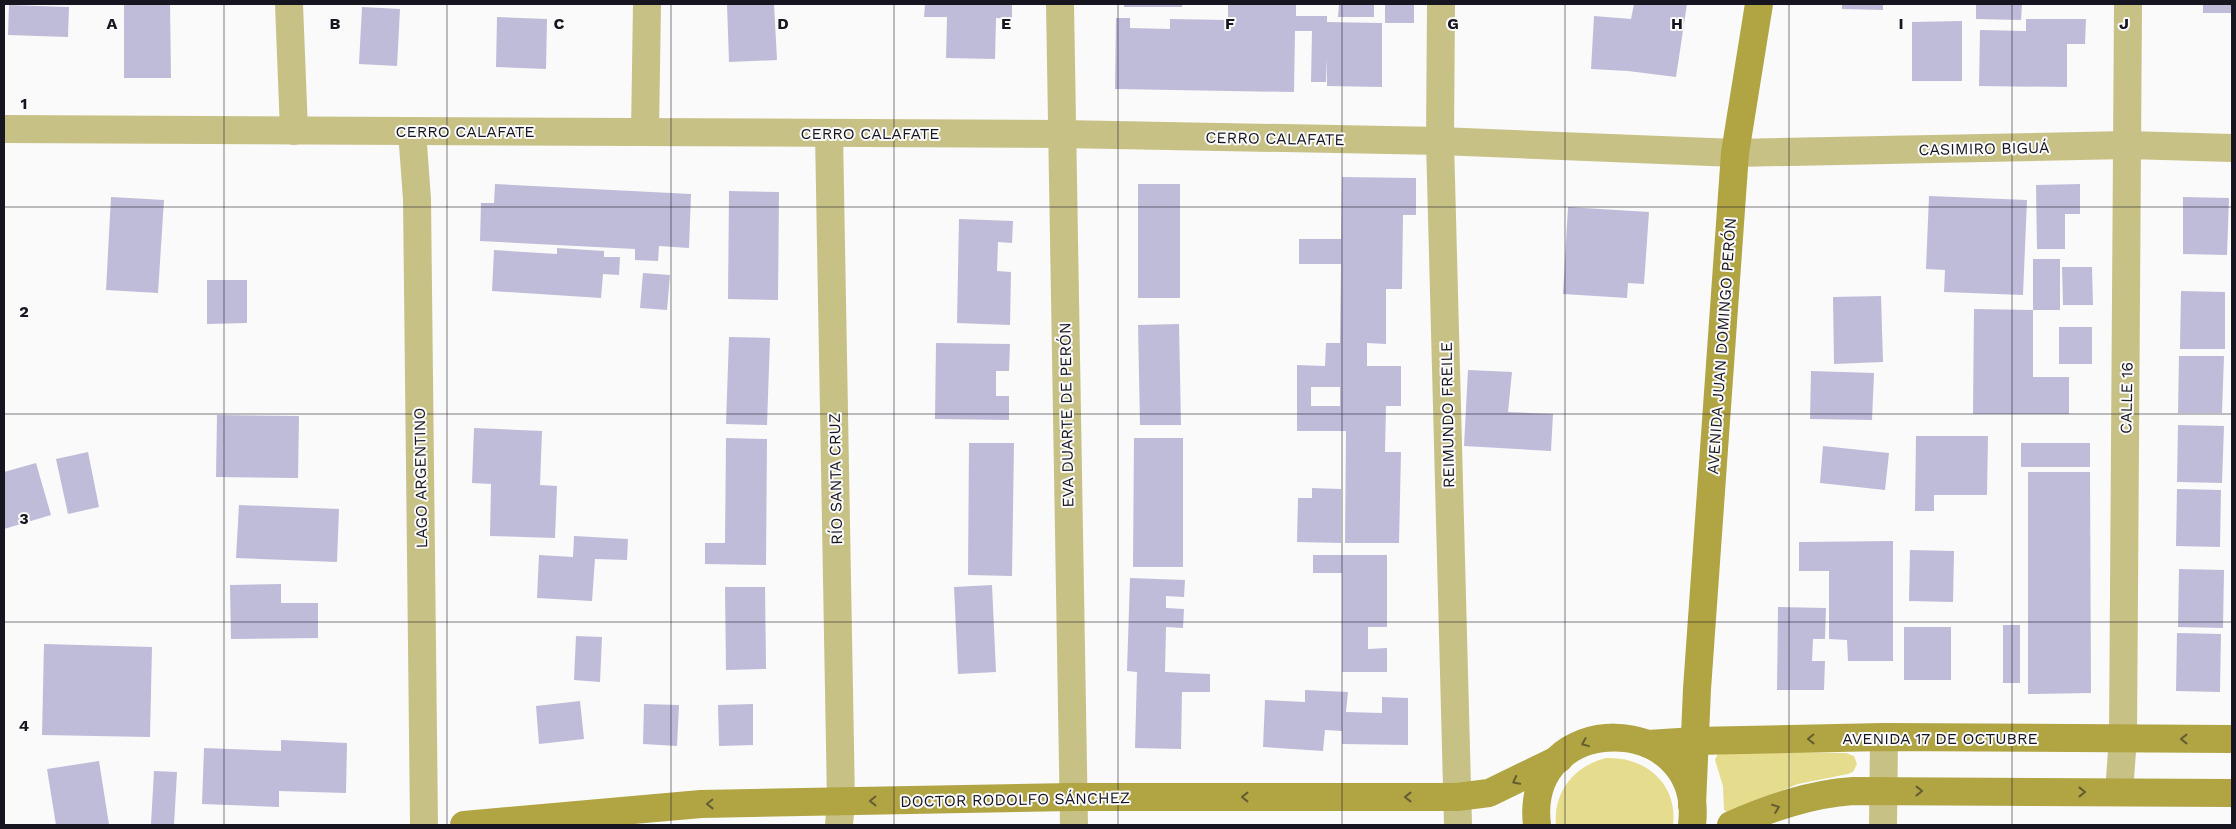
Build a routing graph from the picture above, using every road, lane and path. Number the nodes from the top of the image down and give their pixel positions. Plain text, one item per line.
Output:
1 (289, 4) edge
2 (647, 4) edge
3 (1060, 4) edge
4 (1441, 4) edge
5 (1759, 4) edge
6 (2128, 4) edge
7 (4, 129) edge
8 (294, 130) junction
9 (412, 131) junction
10 (645, 132) junction
11 (829, 133) junction
12 (1062, 134) junction
13 (1440, 141) junction
14 (2128, 146) junction
15 (2232, 148) edge
16 (1735, 153) junction
17 (1697, 689) junction
18 (1884, 737) junction
19 (2123, 738) junction
20 (2232, 739) edge
21 (1641, 741) junction
22 (1695, 741) junction
23 (1559, 759) junction
24 (1883, 791) junction
25 (2119, 792) junction
26 (2232, 793) edge
27 (1072, 797) junction
28 (1457, 797) junction
29 (840, 814) edge
30 (1692, 815) edge
31 (424, 825) edge
32 (464, 825) edge
33 (1074, 825) edge
34 (1458, 825) edge
35 (1537, 825) edge
36 (1731, 825) edge
37 (1883, 825) edge

1 - 8 street
2 - 10 street
3 - 12 street, EVA DUARTE DE PERÓN
4 - 13 street, REIMUNDO FREILE
5 - 16 street, AVENIDA JUAN DOMINGO PERÓN
6 - 14 street, CALLE 16
7 - 8 street, CERRO CALAFATE
8 - 9 street, CERRO CALAFATE
9 - 10 street, CERRO CALAFATE
9 - 31 street, LAGO ARGENTINO
10 - 11 street, CERRO CALAFATE
11 - 12 street, CERRO CALAFATE
11 - 29 street, RÍO SANTA CRUZ
12 - 13 street, CERRO CALAFATE
12 - 27 street, EVA DUARTE DE PERÓN
13 - 16 street, CERRO CALAFATE
13 - 28 street, REIMUNDO FREILE
14 - 15 street, CASIMIRO BIGUÁ
14 - 16 street, CASIMIRO BIGUÁ
14 - 19 street, CALLE 16
16 - 17 street, AVENIDA JUAN DOMINGO PERÓN
17 - 21 street, AVENIDA JUAN DOMINGO PERÓN
17 - 22 street, AVENIDA JUAN DOMINGO PERÓN
18 - 19 street, AVENIDA 17 DE OCTUBRE
18 -> 22 street, AVENIDA 17 DE OCTUBRE
18 - 24 street
20 -> 19 street, AVENIDA 17 DE OCTUBRE
19 - 25 street, CALLE 16
21 - 22 street, AVENIDA 17 DE OCTUBRE
21 -> 23 street, AVENIDA 17 DE OCTUBRE
21 - 30 street
22 - 30 street, AVENIDA JUAN DOMINGO PERÓN
23 -> 28 street, DOCTOR RODOLFO SÁNCHEZ
23 - 35 street, AVENIDA 17 DE OCTUBRE
24 -> 25 street
36 -> 24 street
24 - 37 street
25 - 26 street
28 -> 27 street, DOCTOR RODOLFO SÁNCHEZ
27 -> 29 street, DOCTOR RODOLFO SÁNCHEZ
27 - 33 street, EVA DUARTE DE PERÓN
28 - 34 street, REIMUNDO FREILE
29 -> 32 street, DOCTOR RODOLFO SÁNCHEZ

